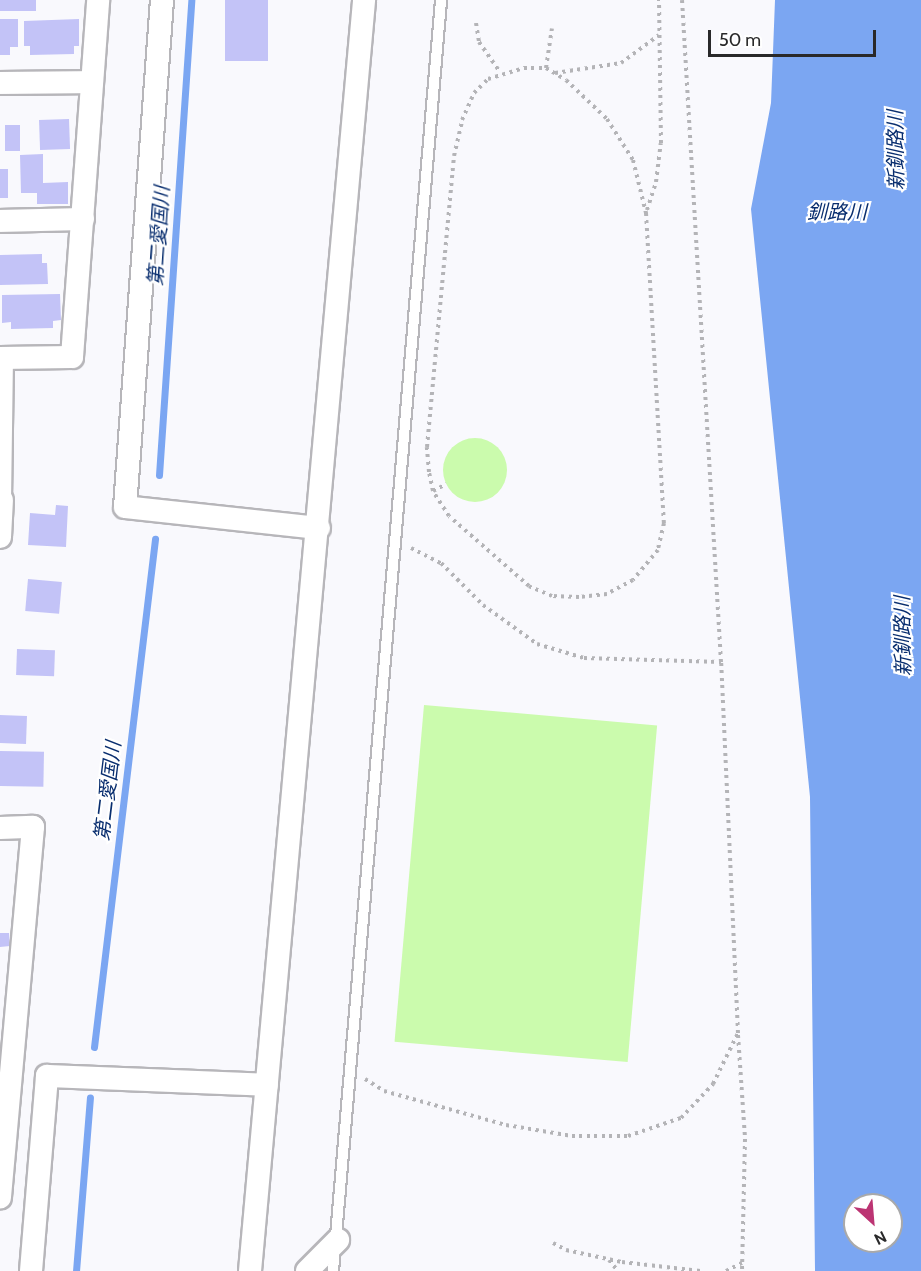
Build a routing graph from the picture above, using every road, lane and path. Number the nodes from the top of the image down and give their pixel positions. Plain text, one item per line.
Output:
1 (98, 0) edge
2 (162, 0) edge
3 (364, 0) edge
4 (441, 0) edge
5 (659, 0) edge
6 (682, 0) edge
7 (476, 23) dead end
8 (552, 28) dead end
9 (660, 34) junction
10 (546, 68) junction
11 (500, 72) junction
12 (555, 73) junction
13 (91, 82) junction
14 (0, 83) edge
15 (646, 213) junction
16 (83, 219) junction
17 (0, 220) edge
18 (1, 358) edge
19 (446, 484) dead end
20 (433, 491) junction
21 (1, 500) edge
22 (319, 528) junction
23 (0, 537) edge
24 (394, 539) junction
25 (721, 662) junction
26 (0, 828) edge
27 (10, 966) edge
28 (738, 1033) junction
29 (350, 1069) junction
30 (267, 1085) junction
31 (5, 1103) edge
32 (0, 1198) edge
33 (338, 1240) junction
34 (553, 1243) dead end
35 (608, 1259) junction
36 (742, 1263) junction
37 (31, 1271) edge
38 (250, 1271) edge
39 (307, 1271) edge
40 (333, 1271) edge
41 (618, 1271) edge
42 (700, 1271) edge
43 (726, 1271) edge
44 (742, 1271) edge

1 - 13 street
2 - 22 street
3 - 22 street
4 - 24 lane
5 - 9 path
6 - 25 path
7 - 11 path
8 - 10 path
9 - 12 path
9 - 15 path
10 - 11 path
10 - 12 path
11 - 20 path
12 - 15 path
13 - 14 street
13 - 16 street
15 - 20 path
16 - 17 street
16 - 18 street
18 - 21 street
19 - 20 path
21 - 23 street
22 - 30 street
24 - 25 path
24 - 29 lane
25 - 28 path
26 - 27 street
27 - 31 street
28 - 29 path
28 - 36 path
29 - 33 lane
30 - 37 street
30 - 38 street
31 - 32 street
33 - 39 street
33 - 40 lane
34 - 35 path
35 - 41 path
35 - 42 path
36 - 43 path
36 - 44 path

